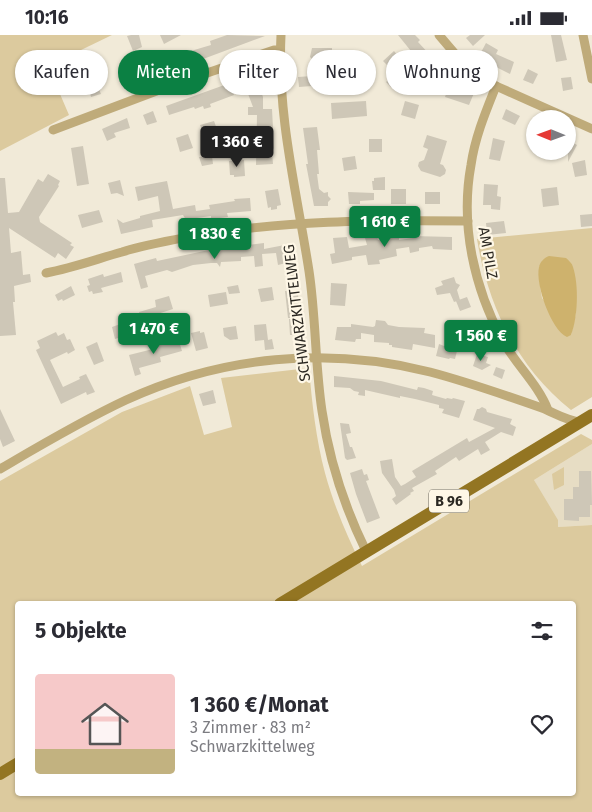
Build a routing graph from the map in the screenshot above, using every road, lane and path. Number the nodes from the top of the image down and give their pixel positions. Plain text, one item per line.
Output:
1 (281, 35) edge
2 (439, 35) edge
3 (583, 35) edge
4 (280, 49) junction
5 (452, 50) edge
6 (592, 79) edge
7 (498, 87) edge
8 (493, 95) edge
9 (592, 129) edge
10 (54, 130) dead end
11 (468, 221) junction
12 (300, 223) junction
13 (46, 273) dead end
14 (317, 358) junction
15 (548, 410) junction
16 (592, 415) edge
17 (580, 422) junction
18 (0, 469) edge
19 (366, 551) junction
20 (285, 601) edge
21 (15, 765) edge
22 (0, 774) edge

1 - 4 street, SCHWARZKITTELWEG
2 - 5 street
3 - 6 street
4 - 10 street
4 - 12 street, SCHWARZKITTELWEG
7 - 9 street
8 - 11 street, AM PILZ
11 - 12 street
11 - 15 street, AM PILZ
12 - 13 street
12 - 14 street, SCHWARZKITTELWEG
14 - 15 street
14 - 18 street
14 - 19 street, SCHWARZKITTELWEG
15 - 17 street
16 - 17 main road, B 96
17 - 19 main road, B 96
19 - 20 main road, B 96
21 - 22 main road

